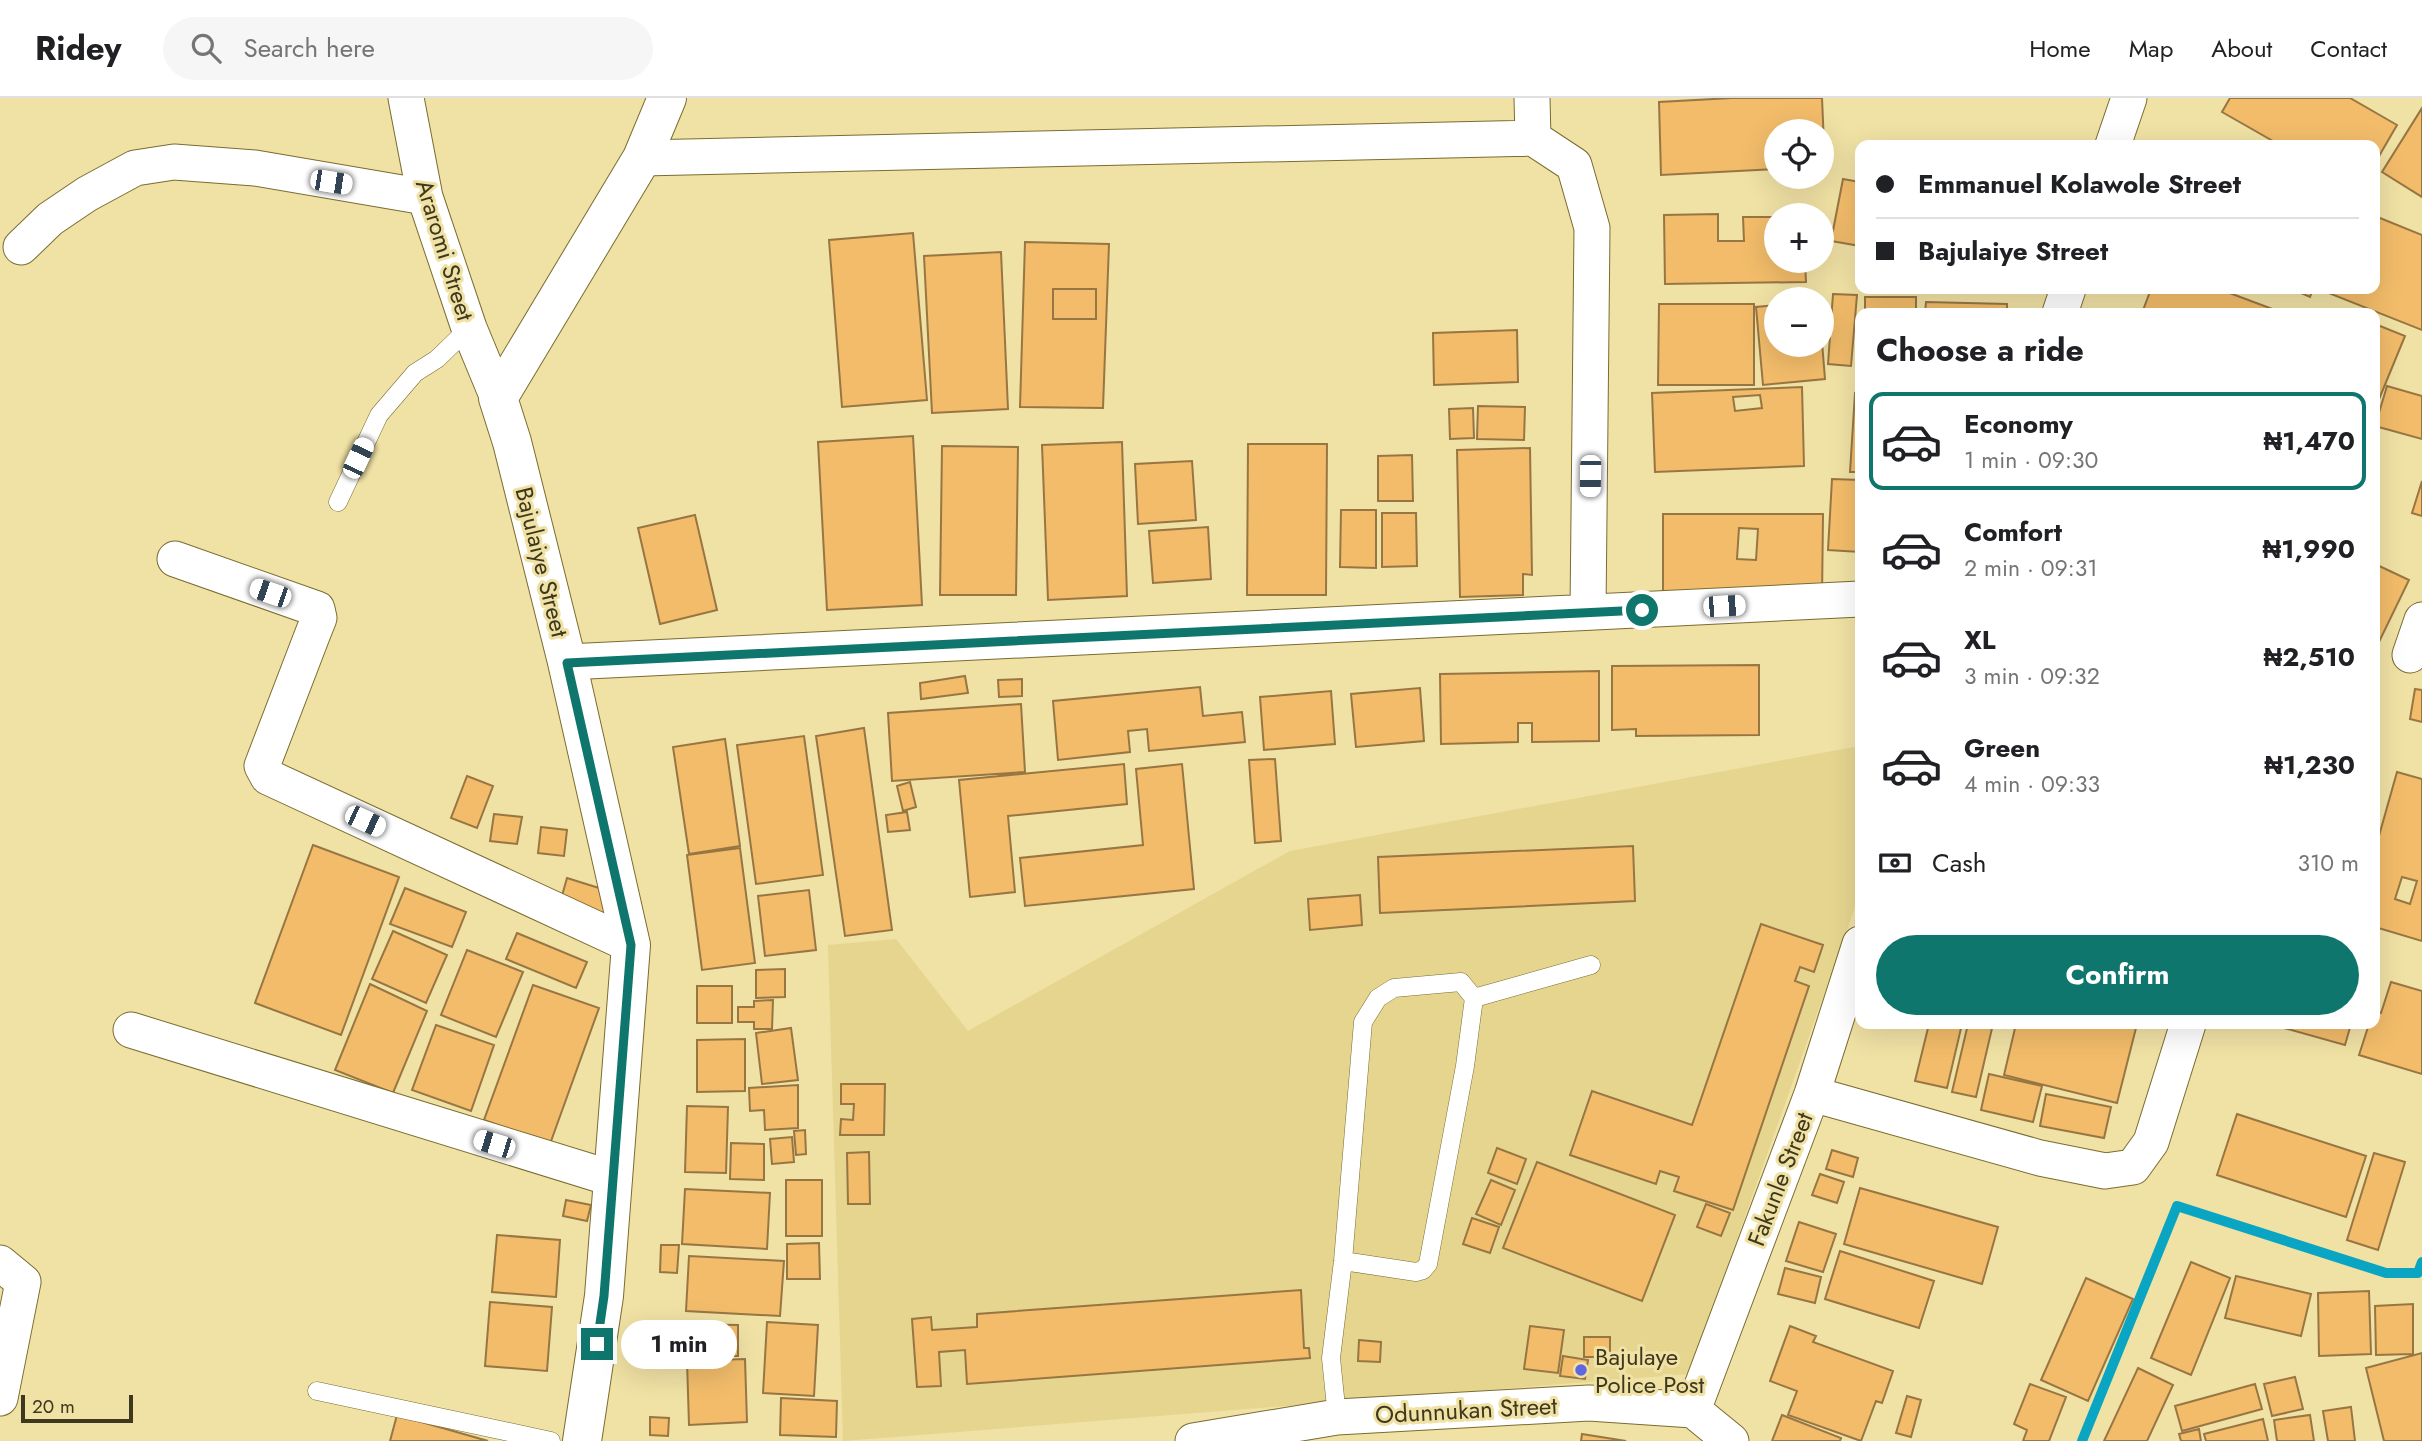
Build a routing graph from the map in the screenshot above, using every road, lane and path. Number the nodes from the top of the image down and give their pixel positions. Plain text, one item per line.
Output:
1 (406, 98) edge
2 (667, 98) edge
3 (1532, 98) edge
4 (2129, 98) edge
5 (1533, 138) junction
6 (2115, 140) edge
7 (642, 158) junction
8 (425, 197) junction
9 (21, 247) dead end
10 (469, 328) junction
11 (498, 398) junction
12 (338, 502) dead end
13 (175, 559) dead end
14 (1855, 599) edge
15 (1588, 612) junction
16 (2422, 620) edge
17 (2410, 654) dead end
18 (567, 663) junction
19 (631, 945) junction
20 (1855, 960) edge
21 (1591, 965) dead end
22 (1474, 998) junction
23 (2186, 1029) edge
24 (131, 1030) dead end
25 (1812, 1094) junction
26 (614, 1179) junction
27 (1343, 1261) junction
28 (0, 1263) edge
29 (317, 1391) dead end
30 (0, 1398) edge
31 (1693, 1410) junction
32 (1337, 1417) junction
33 (1300, 1433) edge
34 (551, 1441) edge
35 (582, 1441) edge
36 (1192, 1441) edge
37 (1731, 1441) edge

1 - 8 street, Araromi Street
2 - 7 street
3 - 5 street
4 - 6 street
5 - 7 street
5 - 15 street
7 - 11 street
8 - 9 street
8 - 10 street, Araromi Street
10 - 11 street, Araromi Street
10 - 12 lane
11 - 18 street, Bajulaiye Street
13 - 19 street
14 - 15 street
15 - 18 street
16 - 17 street
18 - 19 street, Bajulaiye Street
19 - 26 street, Bajulaiye Street
20 - 25 street, Fakunle Street
21 - 22 lane
22 - 27 lane
22 - 27 lane
23 - 25 street
24 - 26 street
25 - 31 street, Fakunle Street
26 - 35 street, Bajulaiye Street
27 - 32 lane
28 - 30 street
29 - 34 lane
31 - 32 street, Odunnukan Street
31 - 37 street
32 - 33 street, Odunnukan Street
33 - 36 street, Odunnukan Street

